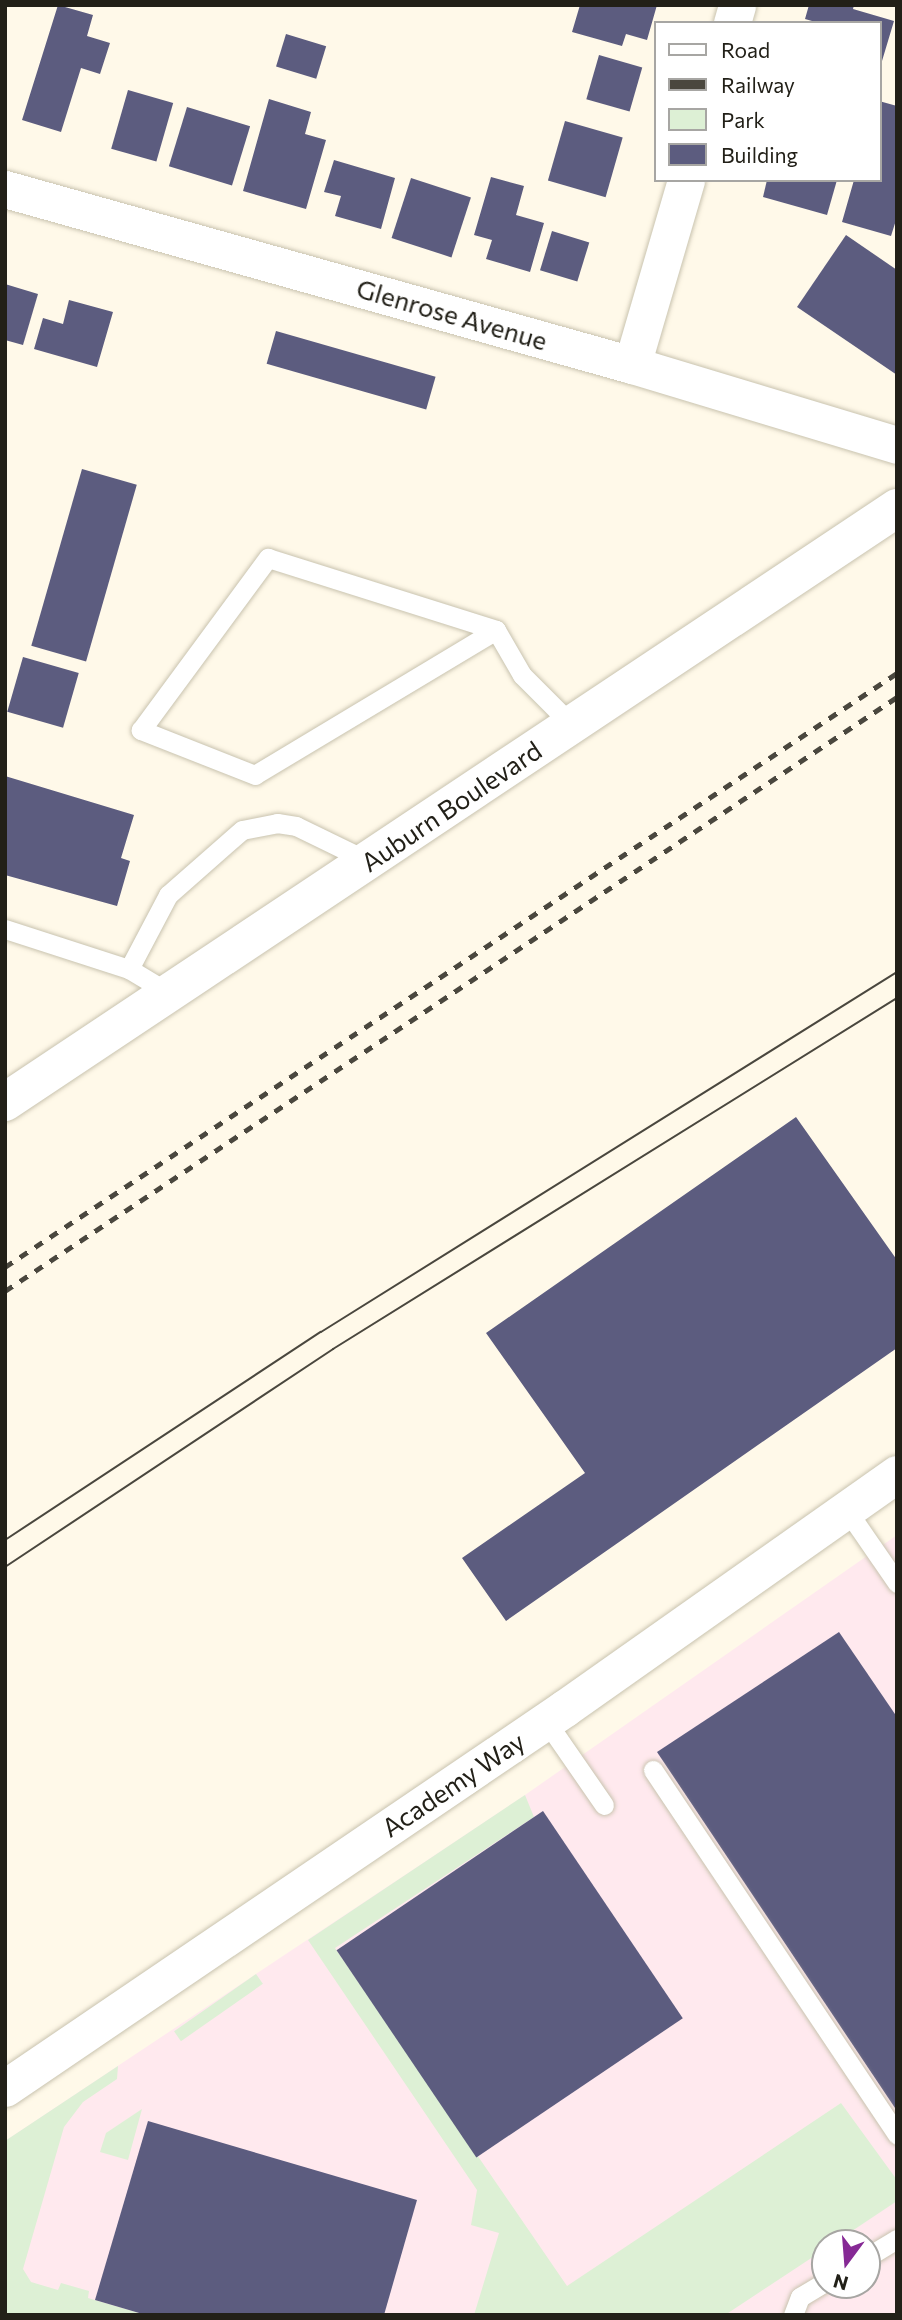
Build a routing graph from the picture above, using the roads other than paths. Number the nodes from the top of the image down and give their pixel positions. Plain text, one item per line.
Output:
1 (685, 182) edge
2 (5, 189) edge
3 (632, 365) junction
4 (897, 445) edge
5 (897, 508) edge
6 (496, 630) junction
7 (572, 725) junction
8 (368, 861) junction
9 (5, 929) edge
10 (129, 969) junction
11 (169, 993) junction
12 (5, 1102) edge
13 (897, 1474) edge
14 (846, 1509) junction
15 (897, 1583) edge
16 (546, 1721) junction
17 (653, 1770) dead end
18 (604, 1805) dead end
19 (5, 2088) edge
20 (897, 2135) edge
21 (897, 2239) edge
22 (881, 2249) edge
23 (811, 2290) edge
24 (793, 2315) edge

1 - 3 street
2 - 3 street, Glenrose Avenue
3 - 4 street, Glenrose Avenue
5 - 7 street, Auburn Boulevard
6 - 6 lane
6 - 7 lane
7 - 8 street, Auburn Boulevard
8 - 10 lane
8 - 11 street, Auburn Boulevard
9 - 10 lane
10 - 11 lane
11 - 12 street, Auburn Boulevard
13 - 14 street, Academy Way
14 - 15 lane
14 - 16 street, Academy Way
16 - 18 lane
16 - 19 street, Academy Way
17 - 20 lane
21 - 22 lane
23 - 24 lane

